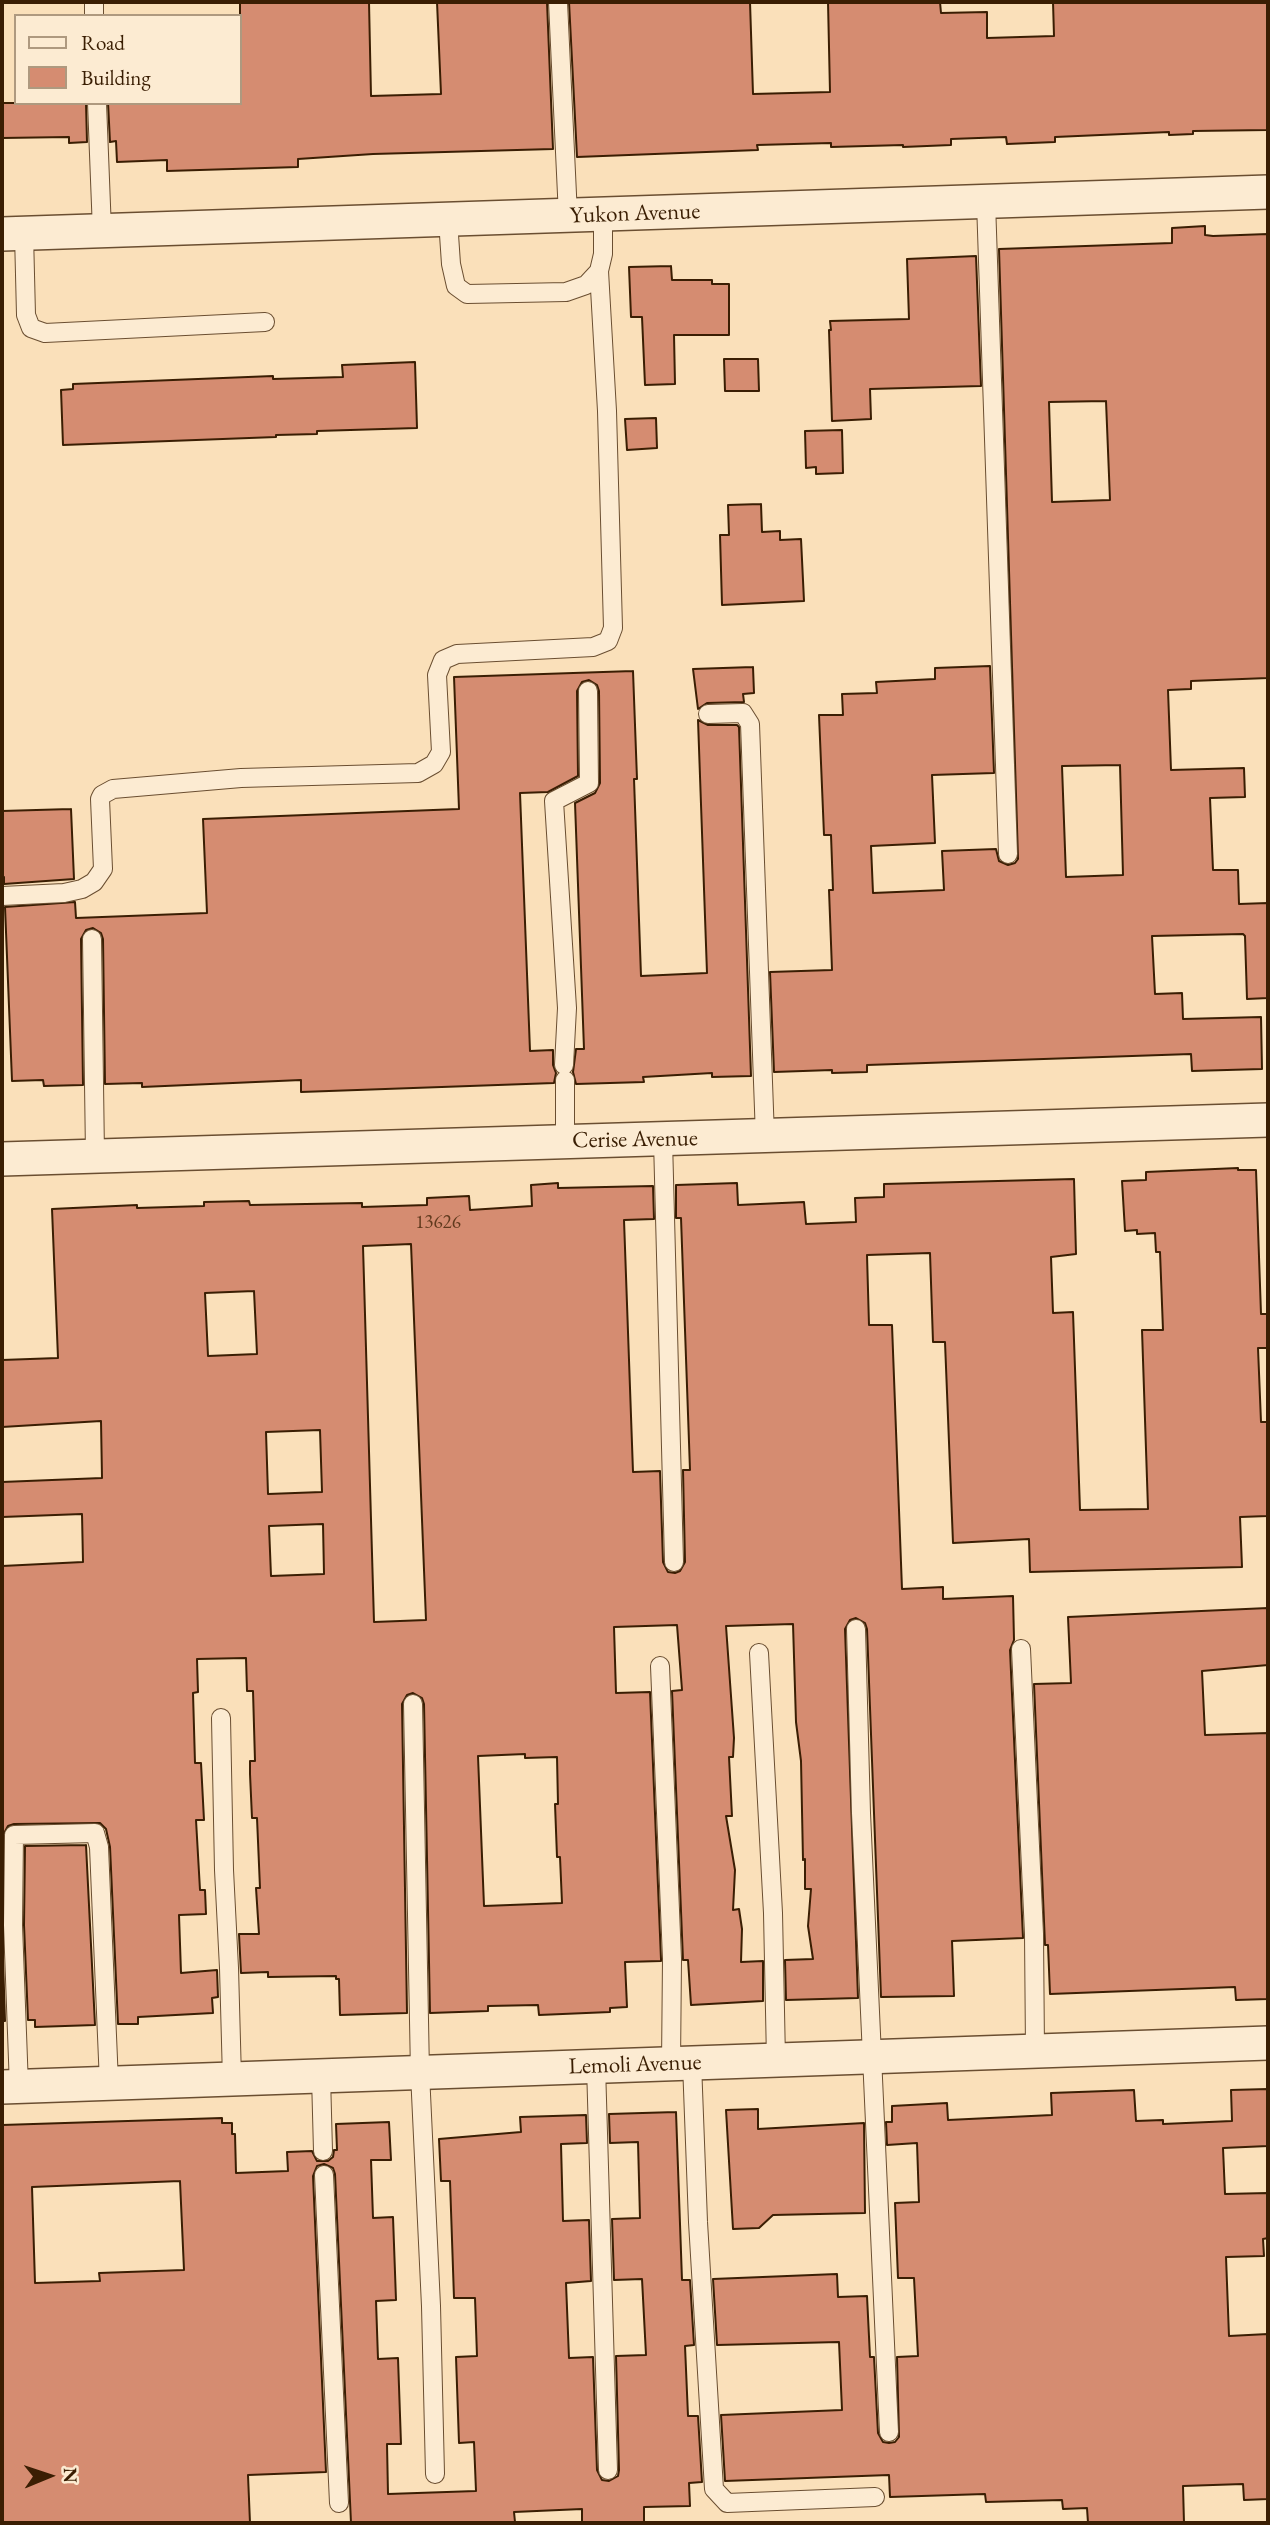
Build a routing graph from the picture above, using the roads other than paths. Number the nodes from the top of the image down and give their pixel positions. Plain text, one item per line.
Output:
1 (558, 2) edge
2 (97, 105) edge
3 (1268, 192) edge
4 (986, 202) junction
5 (603, 215) junction
6 (568, 216) junction
7 (448, 220) junction
8 (102, 231) junction
9 (13, 234) edge
10 (599, 271) junction
11 (265, 322) dead end
12 (588, 691) dead end
13 (708, 714) dead end
14 (1008, 854) dead end
15 (2, 896) edge
16 (92, 939) dead end
17 (1268, 1120) edge
18 (765, 1137) junction
19 (663, 1140) junction
20 (565, 1142) junction
21 (95, 1155) junction
22 (2, 1158) edge
23 (674, 1562) dead end
24 (856, 1629) dead end
25 (1021, 1649) dead end
26 (759, 1653) dead end
27 (660, 1666) dead end
28 (413, 1704) dead end
29 (222, 1718) dead end
30 (1268, 2043) edge
31 (1035, 2051) junction
32 (873, 2056) junction
33 (776, 2060) junction
34 (681, 2063) junction
35 (596, 2066) junction
36 (420, 2073) junction
37 (321, 2076) junction
38 (232, 2079) junction
39 (109, 2084) junction
40 (10, 2087) edge
41 (323, 2151) dead end
42 (324, 2175) dead end
43 (889, 2432) dead end
44 (608, 2470) dead end
45 (435, 2474) dead end
46 (875, 2497) dead end
47 (339, 2503) dead end

1 - 6 lane
2 - 8 lane
3 - 4 street, Yukon Avenue
4 - 5 street, Yukon Avenue
4 - 14 lane
5 - 6 street, Yukon Avenue
5 - 10 lane
6 - 7 street, Yukon Avenue
7 - 8 street, Yukon Avenue
7 - 10 lane
8 - 9 street, Yukon Avenue
9 - 11 lane
10 - 15 lane
12 - 20 lane
13 - 18 lane
16 - 21 lane
17 - 18 street, Cerise Avenue
18 - 19 street, Cerise Avenue
19 - 20 street, Cerise Avenue
19 - 23 lane
20 - 21 street, Cerise Avenue
21 - 22 street, Cerise Avenue
24 - 32 lane
25 - 31 lane
26 - 33 lane
27 - 34 lane
28 - 36 lane
29 - 38 lane
30 - 31 street, Lemoli Avenue
31 - 32 street, Lemoli Avenue
32 - 33 street, Lemoli Avenue
32 - 43 lane
33 - 34 street, Lemoli Avenue
34 - 35 street, Lemoli Avenue
34 - 46 lane
35 - 36 street, Lemoli Avenue
35 - 44 lane
36 - 37 street, Lemoli Avenue
36 - 45 lane
37 - 38 street, Lemoli Avenue
37 - 41 lane
38 - 39 street, Lemoli Avenue
39 - 40 street, Lemoli Avenue
39 - 40 lane
42 - 47 lane

